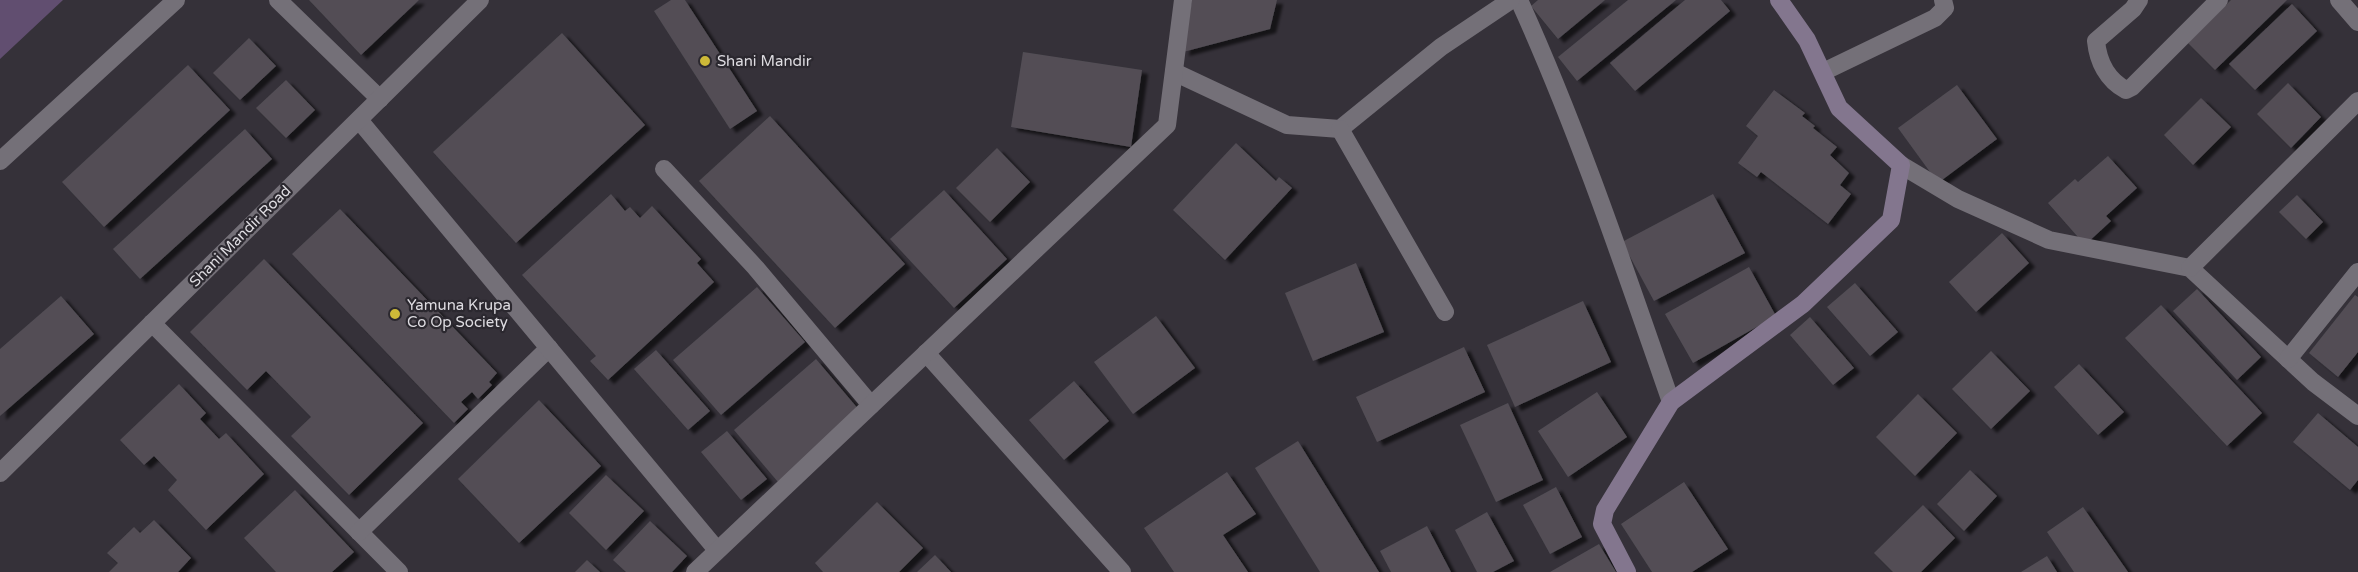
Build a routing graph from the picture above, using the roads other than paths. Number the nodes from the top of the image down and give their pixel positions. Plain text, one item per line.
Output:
1 (176, 0) edge
2 (278, 0) edge
3 (480, 0) edge
4 (1183, 0) edge
5 (1511, 0) edge
6 (1519, 0) edge
7 (1779, 0) edge
8 (1943, 0) edge
9 (2139, 0) edge
10 (2219, 0) edge
11 (2339, 0) edge
12 (2358, 22) edge
13 (1174, 72) junction
14 (1823, 72) junction
15 (380, 99) junction
16 (2358, 101) edge
17 (359, 120) junction
18 (1340, 129) junction
19 (0, 161) edge
20 (1901, 165) junction
21 (664, 169) dead end
22 (2190, 268) junction
23 (2358, 272) edge
24 (1445, 312) dead end
25 (152, 323) junction
26 (549, 348) junction
27 (926, 352) junction
28 (2288, 359) junction
29 (1671, 402) junction
30 (871, 405) junction
31 (2358, 416) edge
32 (0, 473) edge
33 (359, 532) junction
34 (717, 550) junction
35 (399, 572) edge
36 (695, 572) edge
37 (1122, 572) edge
38 (1627, 572) edge

1 - 19 street
2 - 15 street
3 - 15 street, Shani Mandir Road
4 - 13 street
5 - 18 street
6 - 29 street
7 - 14 street
8 - 14 street
9 - 10 street
11 - 12 street
13 - 18 street
13 - 27 street
14 - 20 street
15 - 17 street, Shani Mandir Road
16 - 22 street
17 - 25 street, Shani Mandir Road
17 - 26 street
18 - 24 street
20 - 22 street
20 - 29 street
21 - 30 street
22 - 28 street
23 - 28 street
25 - 32 street, Shani Mandir Road
25 - 33 street
26 - 33 street
26 - 34 street
27 - 30 street
27 - 37 street
28 - 31 street
29 - 38 street
30 - 34 street
33 - 35 street
34 - 36 street

